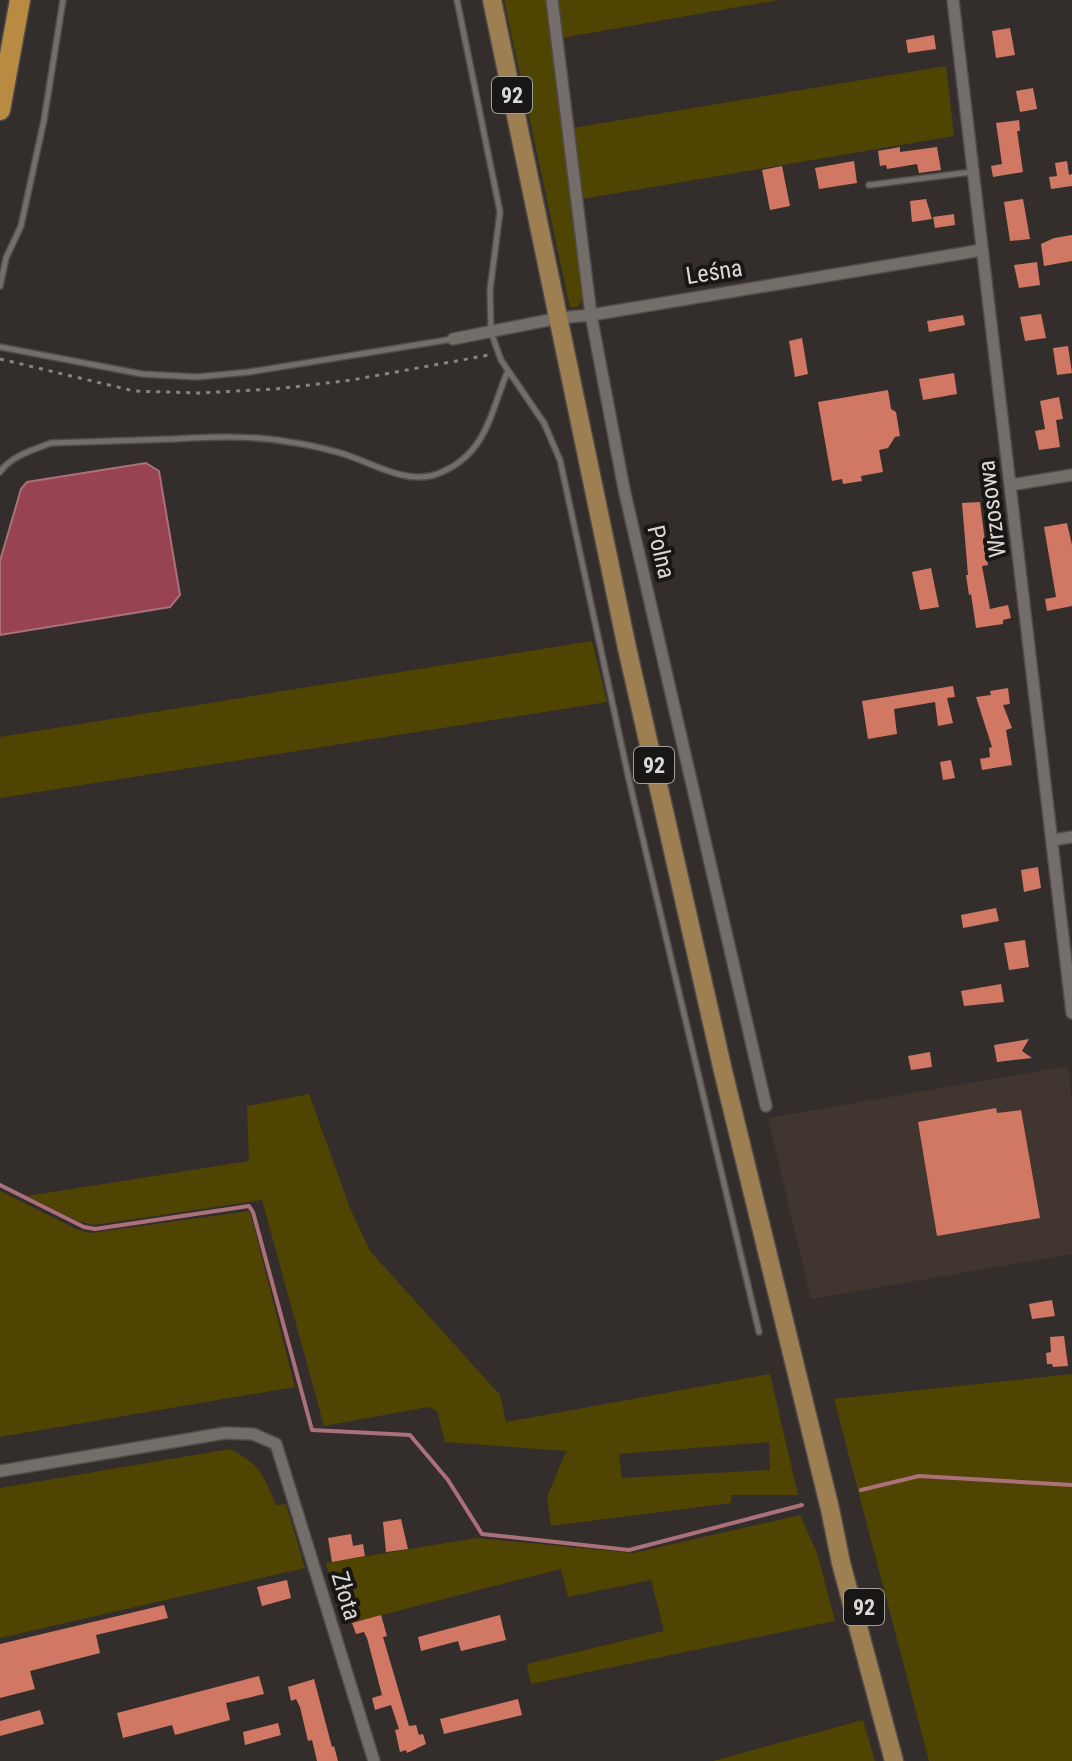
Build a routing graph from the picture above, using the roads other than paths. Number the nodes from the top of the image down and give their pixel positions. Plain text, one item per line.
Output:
1 (20, 0) edge
2 (63, 0) edge
3 (457, 0) edge
4 (492, 0) edge
5 (552, 0) edge
6 (953, 0) edge
7 (0, 110) edge
8 (973, 172) junction
9 (869, 185) dead end
10 (982, 250) junction
11 (0, 286) edge
12 (591, 315) junction
13 (559, 318) junction
14 (491, 332) junction
15 (453, 339) joint
16 (0, 347) edge
17 (507, 373) junction
18 (0, 472) edge
19 (1072, 475) edge
20 (1011, 485) junction
21 (1072, 837) edge
22 (1053, 840) junction
23 (1072, 1013) edge
24 (766, 1106) dead end
25 (759, 1332) dead end
26 (0, 1471) edge
27 (830, 1509) junction
28 (374, 1761) edge
29 (894, 1761) edge
30 (906, 1761) edge

1 - 7 highway
2 - 11 lane
3 - 14 lane
4 - 13 main road, 92
5 - 12 street, Polna
6 - 8 street, Wrzosowa
8 - 9 lane
8 - 10 street, Wrzosowa
10 - 12 street, Leśna
10 - 20 street, Wrzosowa
12 - 13 street, Leśna
12 - 24 street, Polna
13 - 14 street, Leśna
13 - 27 main road, 92
14 - 15 street, Leśna
14 - 17 lane
15 - 16 lane
17 - 18 lane
17 - 25 lane
19 - 20 street
20 - 22 street, Wrzosowa
21 - 22 street
22 - 23 street, Wrzosowa
26 - 28 street, Złota
27 - 29 main road, 92
27 - 30 main road, 92

